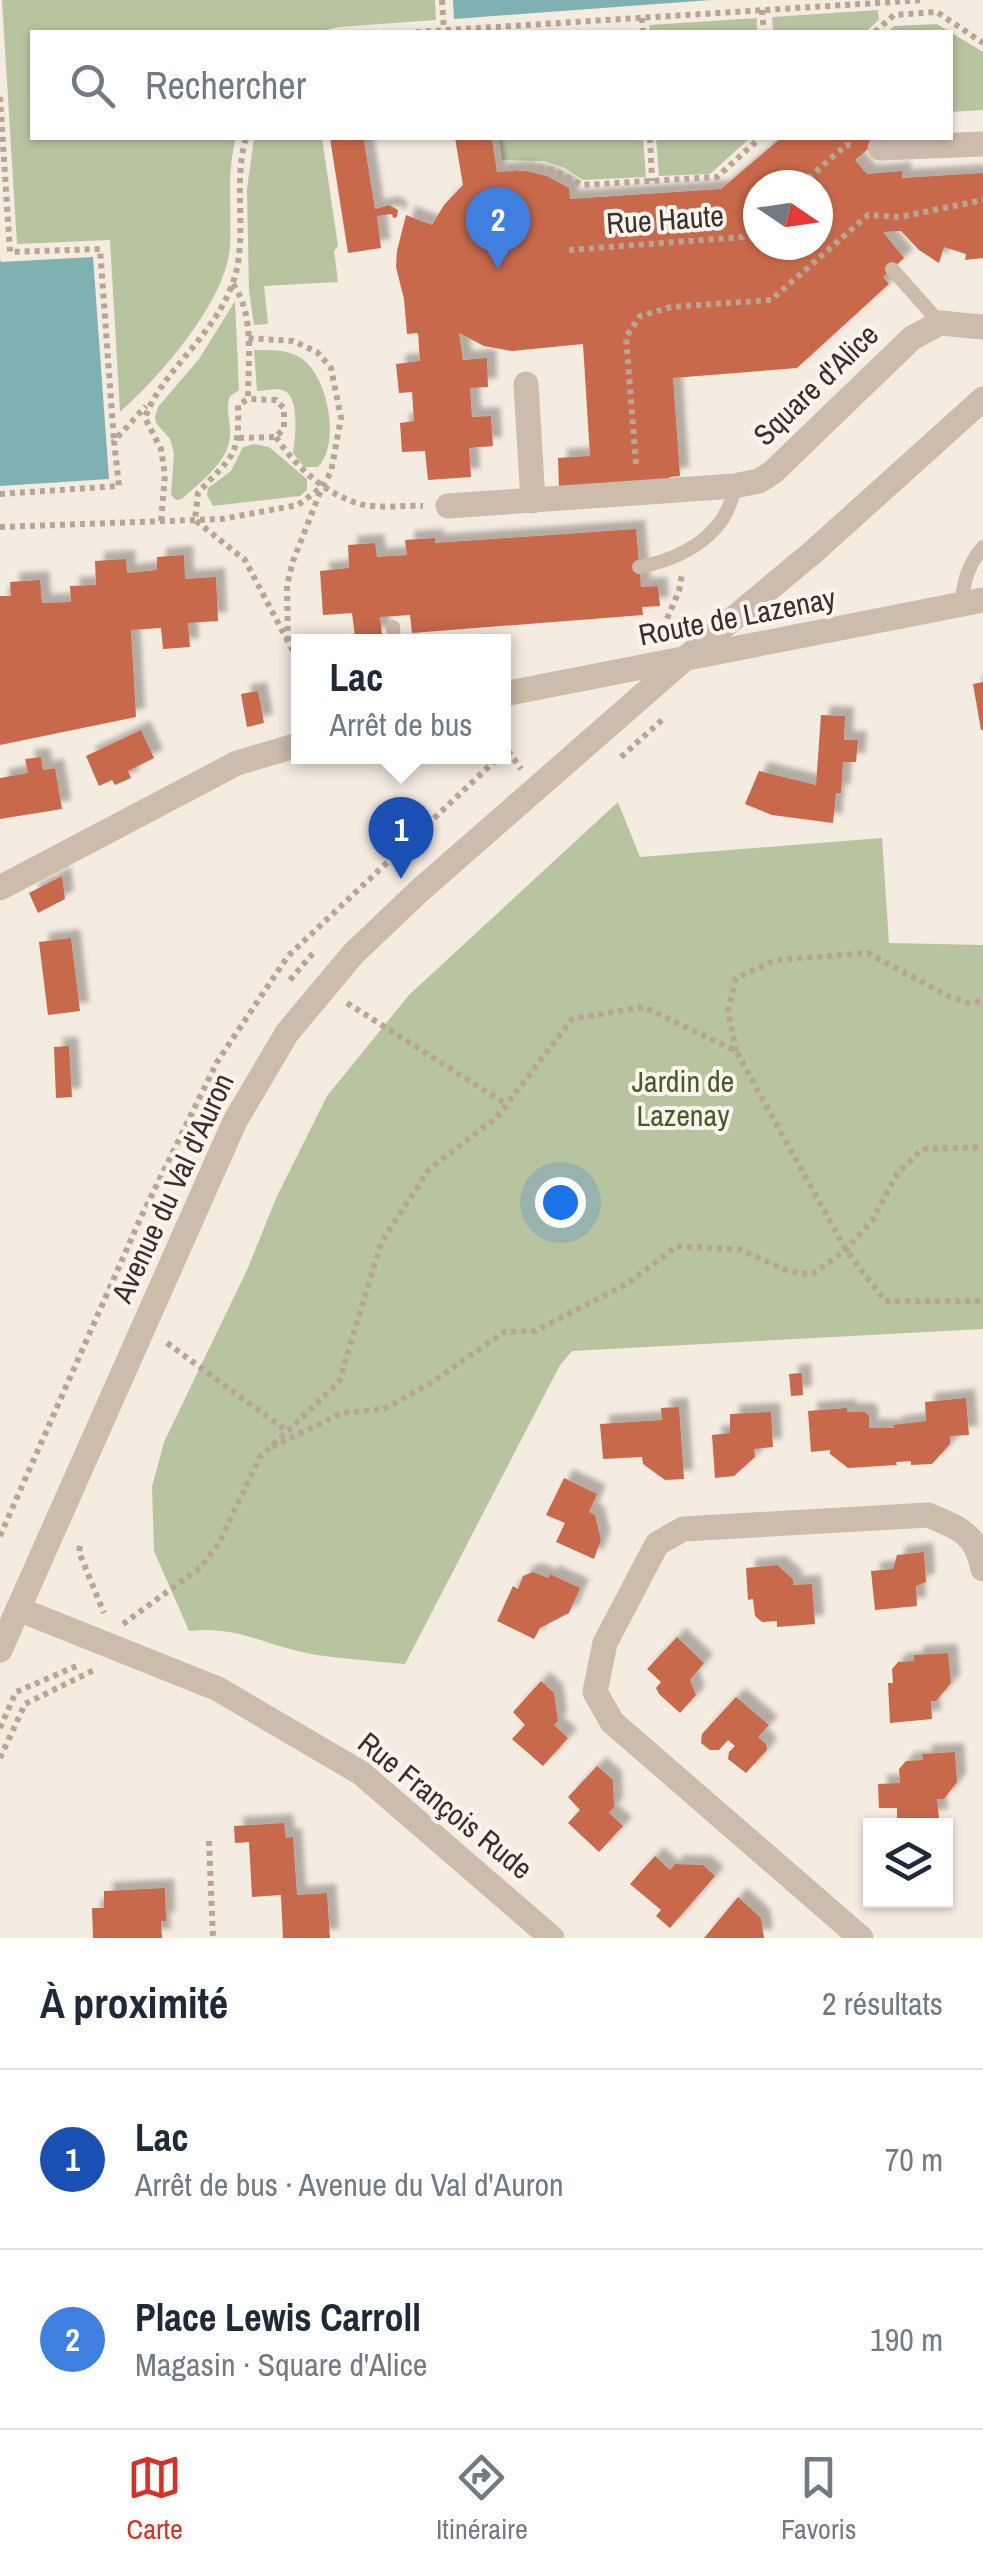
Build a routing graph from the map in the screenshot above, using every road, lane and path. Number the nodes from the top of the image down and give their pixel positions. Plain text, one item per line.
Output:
1 (442, 0) edge
2 (924, 0) edge
3 (914, 1) edge
4 (762, 10) junction
5 (915, 14) junction
6 (642, 18) junction
7 (444, 30) edge
8 (487, 30) edge
9 (643, 30) edge
10 (764, 30) edge
11 (877, 30) edge
12 (983, 42) edge
13 (0, 97) edge
14 (246, 140) edge
15 (494, 140) edge
16 (650, 140) edge
17 (758, 140) edge
18 (983, 144) edge
19 (880, 148) joint
20 (818, 170) edge
21 (652, 181) junction
22 (983, 200) edge
23 (743, 236) edge
24 (569, 250) dead end
25 (892, 269) dead end
26 (233, 284) junction
27 (940, 323) junction
28 (983, 327) edge
29 (248, 338) junction
30 (526, 384) dead end
31 (248, 398) junction
32 (983, 399) edge
33 (150, 402) junction
34 (276, 437) junction
35 (239, 438) junction
36 (114, 441) junction
37 (633, 464) dead end
38 (322, 486) junction
39 (734, 486) junction
40 (0, 494) edge
41 (533, 501) junction
42 (448, 506) joint
43 (194, 520) junction
44 (161, 522) junction
45 (0, 527) edge
46 (983, 546) edge
47 (686, 554) junction
48 (639, 567) dead end
49 (972, 603) edge
50 (675, 632) dead end
51 (658, 640) junction
52 (288, 642) junction
53 (649, 645) dead end
54 (291, 648) edge
55 (682, 661) junction
56 (511, 693) edge
57 (291, 747) edge
58 (511, 756) edge
59 (516, 764) dead end
60 (0, 888) edge
61 (983, 1001) edge
62 (336, 1016) dead end
63 (736, 1051) junction
64 (506, 1104) junction
65 (983, 1147) edge
66 (846, 1250) junction
67 (983, 1302) edge
68 (159, 1359) dead end
69 (287, 1431) junction
70 (267, 1450) junction
71 (83, 1532) dead end
72 (983, 1568) edge
73 (18, 1609) junction
74 (103, 1643) junction
75 (0, 1650) edge
76 (0, 1728) edge
77 (0, 1758) edge
78 (209, 1841) dead end
79 (213, 1938) edge
80 (552, 1938) edge
81 (861, 1938) edge

1 - 7 path
2 - 3 path
3 - 4 path
3 - 5 path
4 - 6 path
4 - 10 path
5 - 11 path
5 - 12 path
6 - 8 path
6 - 9 path
13 - 36 path
14 - 26 path
15 - 21 path
16 - 21 path
17 - 21 path
18 - 19 street
19 - 20 path
22 - 37 path
23 - 24 path, Rue Haute
25 - 27 lane
26 - 29 path
26 - 33 path
27 - 28 street
27 - 39 street, Square d'Alice
29 - 31 path
29 - 38 path
30 - 41 street
31 - 34 path
31 - 35 path
32 - 55 street, Avenue du Val d'Auron
33 - 36 path
33 - 44 path
34 - 35 path
34 - 38 path
35 - 43 path
36 - 40 path
38 - 42 path
38 - 43 path
38 - 52 path
39 - 41 street, Square d'Alice
39 - 47 lane
41 - 42 street, Square d'Alice
43 - 44 path
43 - 52 path
44 - 45 path
46 - 49 lane
47 - 48 lane
47 - 51 path
49 - 55 street, Route de Lazenay
50 - 51 path
51 - 53 path
52 - 54 path
55 - 56 street, Route de Lazenay
55 - 73 street, Avenue du Val d'Auron
57 - 60 street
58 - 59 path
61 - 63 path
62 - 64 path
63 - 64 path
63 - 66 path
64 - 69 path
65 - 66 path
66 - 67 path
66 - 70 path
68 - 69 path
69 - 70 path
70 - 74 path
71 - 74 path
72 - 81 street
73 - 74 street, Rue François Rude
73 - 75 street, Avenue du Val d'Auron
74 - 76 path
74 - 77 path
74 - 80 street, Rue François Rude
78 - 79 path

